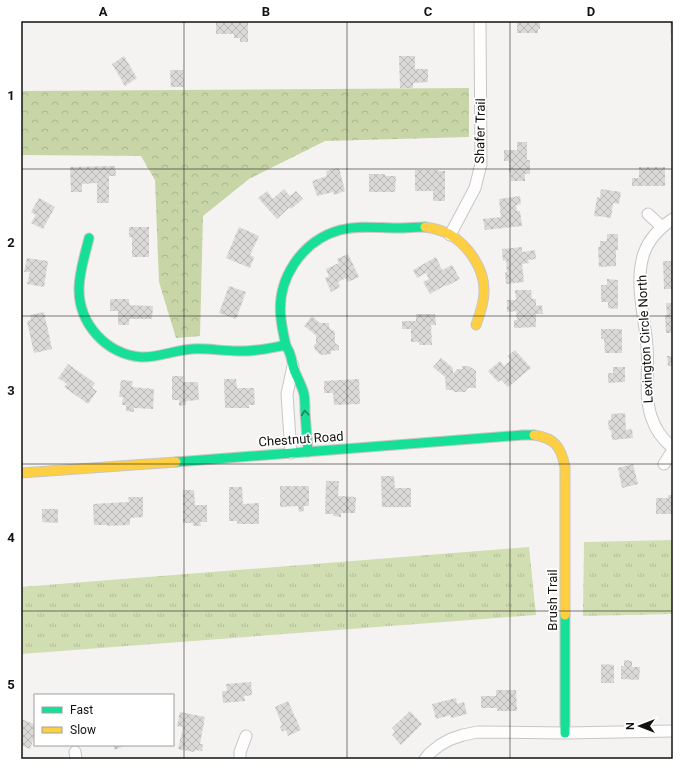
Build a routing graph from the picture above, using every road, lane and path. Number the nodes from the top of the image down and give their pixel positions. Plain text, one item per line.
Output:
1 (480, 21) edge
2 (648, 214) dead end
3 (673, 219) edge
4 (662, 227) junction
5 (450, 235) junction
6 (89, 238) dead end
7 (476, 325) dead end
8 (286, 346) junction
9 (293, 366) junction
10 (673, 449) edge
11 (308, 452) junction
12 (291, 453) junction
13 (664, 464) dead end
14 (565, 467) joint
15 (21, 473) edge
16 (673, 731) edge
17 (565, 733) junction
18 (246, 736) dead end
19 (240, 759) edge
20 (425, 759) edge

1 - 5 street, Shafer Trail
2 - 4 street
3 - 4 street, Lexington Circle North
4 - 10 street, Lexington Circle North
5 - 7 street
5 - 8 street
6 - 8 street
8 - 9 street
11 -> 9 street
9 - 12 street
10 - 13 street, Lexington Circle North
11 - 12 street, Chestnut Road
11 - 14 street, Chestnut Road
12 - 15 street, Chestnut Road
14 - 17 street, Brush Trail
16 - 17 street
17 - 20 street
18 - 19 street

